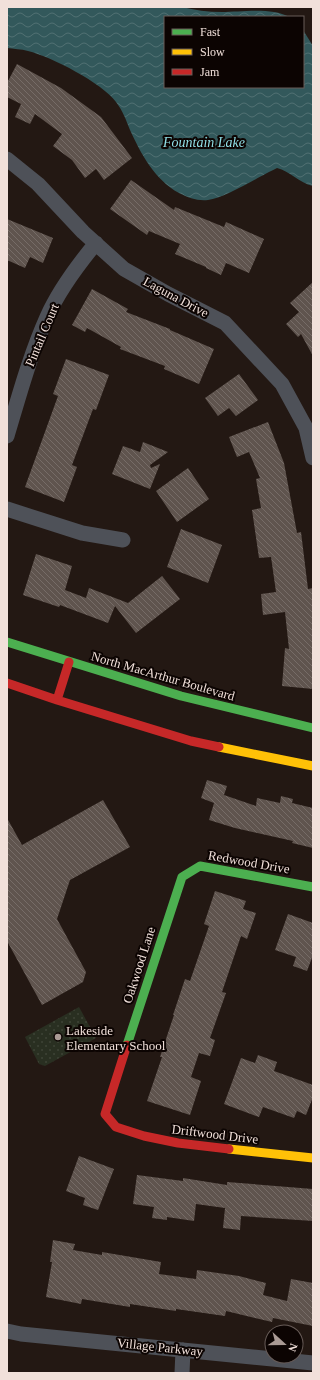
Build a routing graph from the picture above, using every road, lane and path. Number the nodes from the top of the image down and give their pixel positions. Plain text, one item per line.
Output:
1 (7, 160) edge
2 (96, 243) junction
3 (7, 436) edge
4 (313, 458) edge
5 (7, 509) edge
6 (123, 540) dead end
7 (7, 642) edge
8 (68, 662) junction
9 (7, 683) edge
10 (57, 700) junction
11 (313, 728) edge
12 (313, 766) edge
13 (182, 877) joint
14 (313, 887) edge
15 (116, 1127) joint
16 (313, 1158) edge
17 (7, 1332) edge
18 (183, 1350) junction
19 (313, 1363) edge
20 (182, 1373) edge

1 - 2 street, Laguna Drive
2 - 3 street, Pintail Court
2 - 4 street, Laguna Drive
5 - 6 street
7 - 8 main road, North MacArthur Boulevard
8 - 10 main road
8 - 11 main road, North MacArthur Boulevard
9 - 10 main road
10 - 12 main road
13 - 14 main road, Redwood Drive
13 - 15 main road, Oakwood Lane
15 - 16 main road, Driftwood Drive
17 - 18 street, Village Parkway
18 - 19 street, Village Parkway
18 - 20 street

